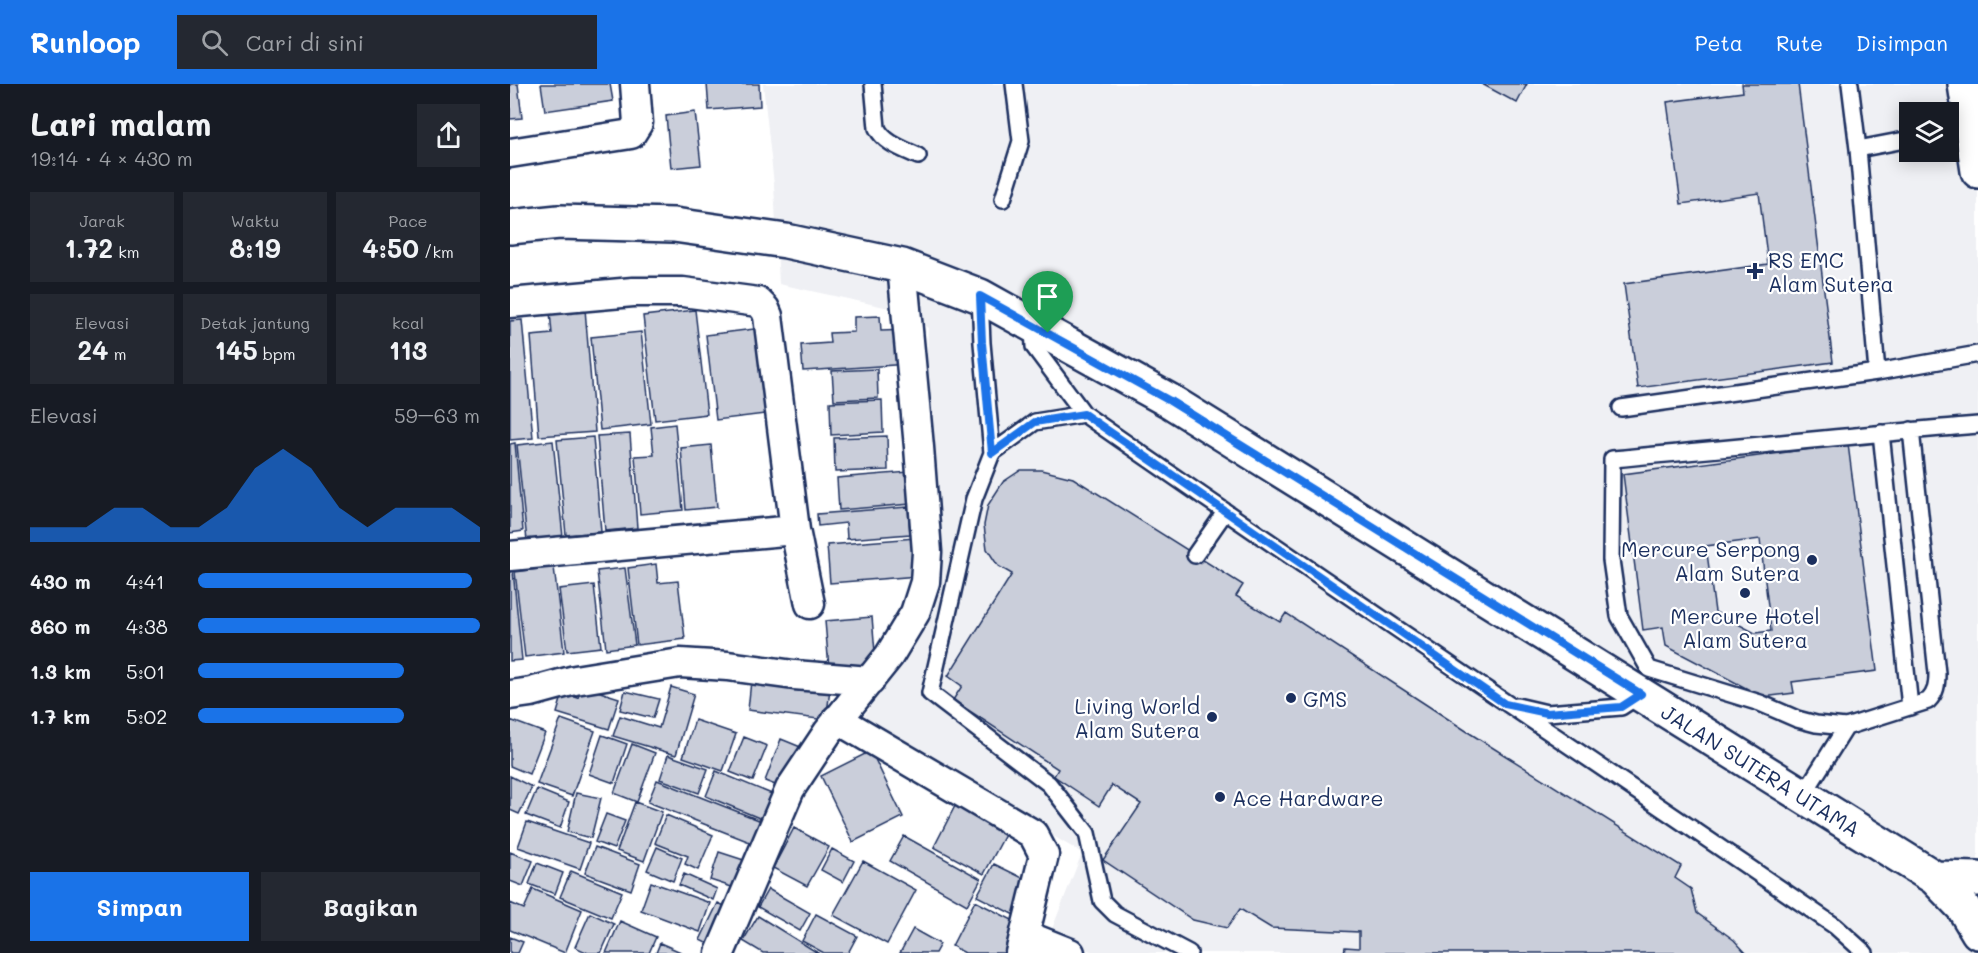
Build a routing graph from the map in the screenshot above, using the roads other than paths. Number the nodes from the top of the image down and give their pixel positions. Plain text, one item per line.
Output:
1 (635, 84) edge
2 (873, 84) edge
3 (1014, 84) edge
4 (1850, 84) edge
5 (1961, 106) edge
6 (1899, 141) edge
7 (1858, 148) junction
8 (510, 153) edge
9 (918, 156) dead end
10 (1978, 171) edge
11 (1003, 199) dead end
12 (510, 227) edge
13 (902, 266) junction
14 (980, 296) junction
15 (510, 303) edge
16 (1036, 325) junction
17 (1978, 354) edge
18 (1055, 372) junction
19 (1877, 372) junction
20 (1621, 408) dead end
21 (1084, 414) junction
22 (1978, 425) edge
23 (1911, 430) junction
24 (1881, 433) junction
25 (992, 453) junction
26 (1225, 512) junction
27 (795, 530) junction
28 (1195, 555) dead end
29 (510, 556) edge
30 (810, 604) dead end
31 (870, 681) junction
32 (1641, 694) junction
33 (510, 695) edge
34 (1505, 704) junction
35 (1910, 707) junction
36 (837, 720) junction
37 (1846, 727) junction
38 (1802, 796) junction
39 (1935, 878) junction
40 (1978, 879) edge
41 (1978, 932) edge
42 (1023, 944) edge
43 (720, 953) edge
44 (1070, 953) edge
45 (1189, 953) edge
46 (1865, 953) edge

1 - 8 street
2 - 9 lane
3 - 11 lane
4 - 7 lane
5 - 10 street
6 - 7 lane
7 - 19 lane
12 - 13 street, JALAN SUTERA UTAMA
13 - 14 street, JALAN SUTERA UTAMA
13 - 31 street
14 - 16 street, JALAN SUTERA UTAMA
14 - 25 lane
15 - 27 street
16 - 18 lane
16 - 18 lane
16 - 32 street, JALAN SUTERA UTAMA
17 - 19 lane
18 - 21 lane
19 - 20 lane
21 - 25 lane
21 - 26 lane
22 - 23 lane
23 - 24 lane
23 - 35 lane
24 - 35 lane
24 - 37 lane
25 - 45 lane
26 - 28 lane
26 - 34 lane
27 - 29 street
27 - 30 street
31 - 33 street
31 - 36 street
32 - 34 lane
32 - 38 street, JALAN SUTERA UTAMA
34 - 46 lane
35 - 37 lane
36 - 42 street
36 - 43 street
37 - 38 lane
38 - 39 street, JALAN SUTERA UTAMA
39 - 40 street
39 - 41 street, JALAN SUTERA UTAMA
42 - 44 street

